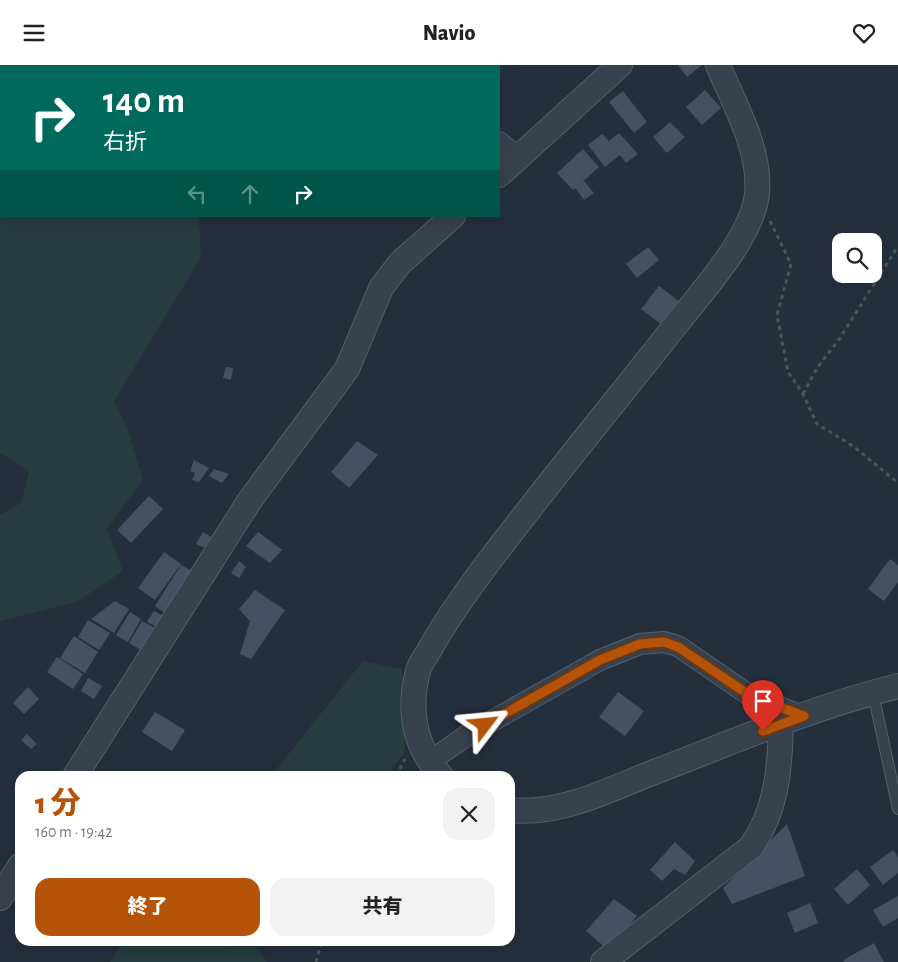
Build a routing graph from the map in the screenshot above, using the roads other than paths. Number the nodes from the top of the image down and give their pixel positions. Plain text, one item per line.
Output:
1 (620, 65) edge
2 (718, 65) edge
3 (500, 143) edge
4 (518, 158) junction
5 (500, 174) edge
6 (452, 217) edge
7 (898, 686) edge
8 (873, 692) junction
9 (804, 716) junction
10 (781, 724) junction
11 (435, 769) edge
12 (78, 771) edge
13 (898, 809) edge
14 (515, 811) edge
15 (15, 874) edge
16 (0, 898) edge
17 (602, 962) edge

1 - 4 street
2 - 11 street
3 - 4 street
4 - 5 street
6 - 12 street
7 - 8 street
8 - 9 street
8 - 13 lane
9 - 10 street
9 - 11 street
10 - 14 street
10 - 17 street
15 - 16 street

